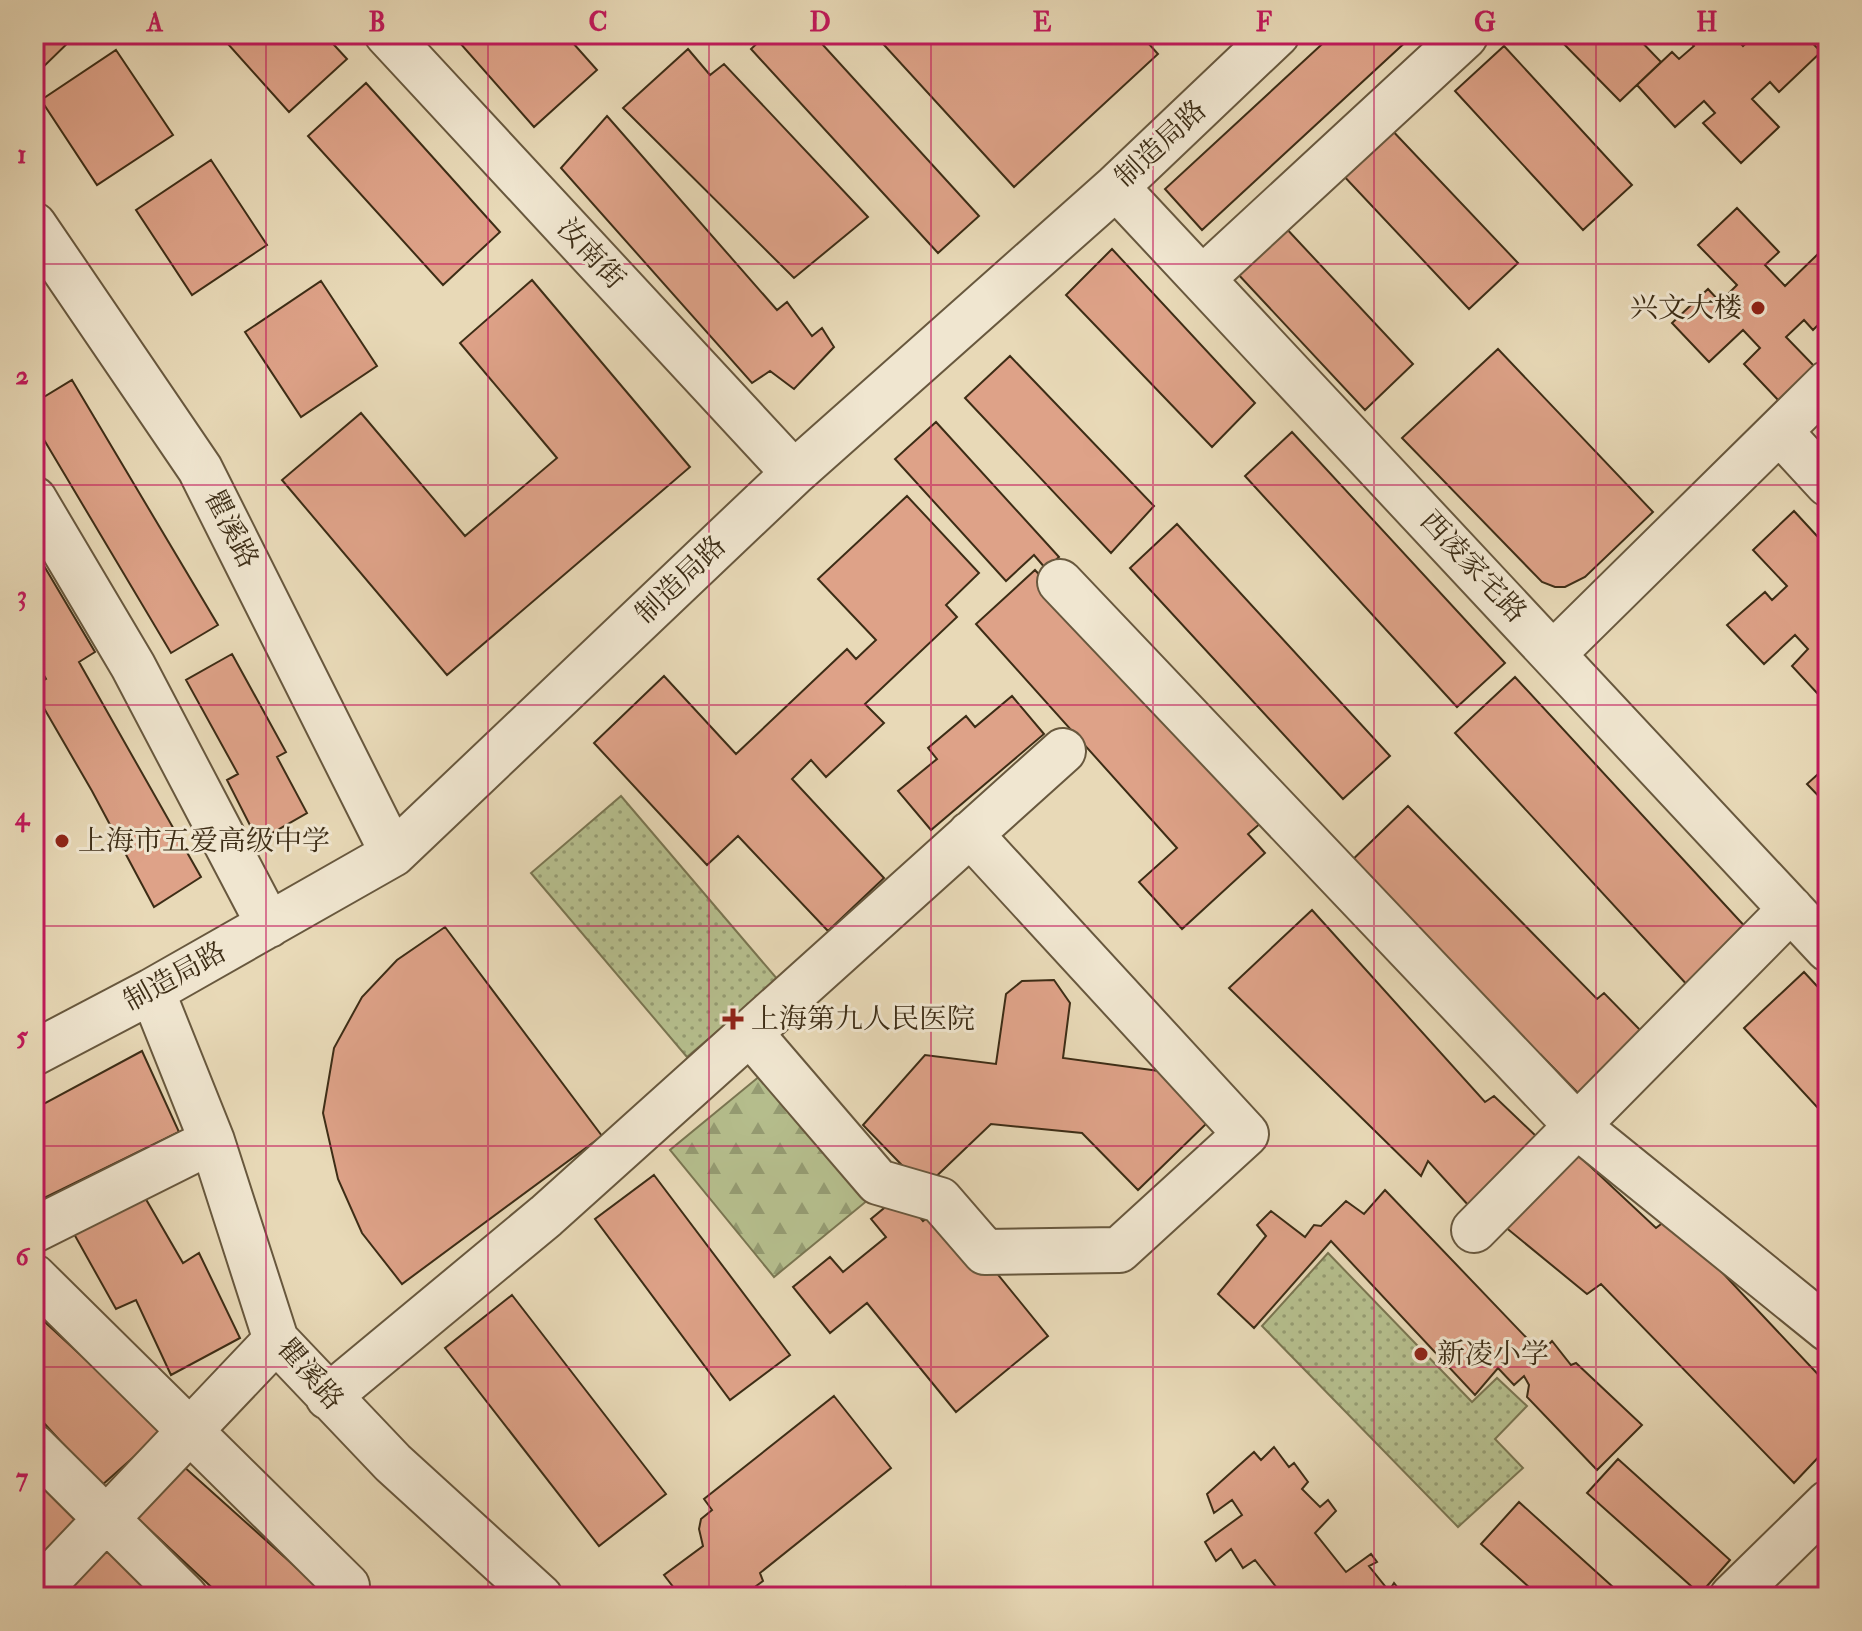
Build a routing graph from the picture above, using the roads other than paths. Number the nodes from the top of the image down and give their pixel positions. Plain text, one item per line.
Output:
1 (387, 34) edge
2 (1277, 34) edge
3 (1465, 36) dead end
4 (1116, 187) junction
5 (34, 225) edge
6 (1202, 279) junction
7 (1828, 383) edge
8 (1780, 432) junction
9 (794, 473) junction
10 (1828, 484) edge
11 (34, 499) edge
12 (1060, 582) dead end
13 (1554, 653) junction
14 (1063, 751) dead end
15 (970, 834) junction
16 (393, 854) junction
17 (1791, 909) junction
18 (269, 925) junction
19 (1828, 949) edge
20 (152, 991) junction
21 (750, 1033) junction
22 (34, 1053) edge
23 (1576, 1125) junction
24 (212, 1141) junction
25 (34, 1230) edge
26 (1474, 1230) dead end
27 (34, 1277) edge
28 (1828, 1329) edge
29 (276, 1340) junction
30 (328, 1397) junction
31 (190, 1431) junction
32 (34, 1447) edge
33 (1828, 1503) edge
34 (106, 1519) junction
35 (347, 1586) dead end
36 (34, 1595) edge
37 (185, 1597) edge
38 (540, 1597) edge
39 (1732, 1597) edge

1 - 9 street, 汝南街
2 - 4 street, 制造局路
3 - 6 street
4 - 6 street, 西凌家宅路
4 - 9 street, 制造局路
5 - 16 street, 瞿溪路
6 - 13 street, 西凌家宅路
7 - 8 street
8 - 10 street
8 - 13 street
9 - 16 street, 制造局路
11 - 18 street
12 - 23 street
13 - 17 street, 西凌家宅路
14 - 15 street
15 - 21 street
15 - 21 street
16 - 18 street, 制造局路
17 - 19 street, 西凌家宅路
17 - 23 street
18 - 20 street, 制造局路
20 - 22 street, 制造局路
20 - 24 street, 瞿溪路
21 - 30 street
23 - 26 street
23 - 28 street
24 - 25 street
24 - 29 street, 瞿溪路
27 - 31 street
29 - 30 street, 瞿溪路
29 - 31 street
30 - 38 street, 瞿溪路
31 - 34 street
31 - 35 street
32 - 34 street
33 - 39 street
34 - 36 street
34 - 37 street

